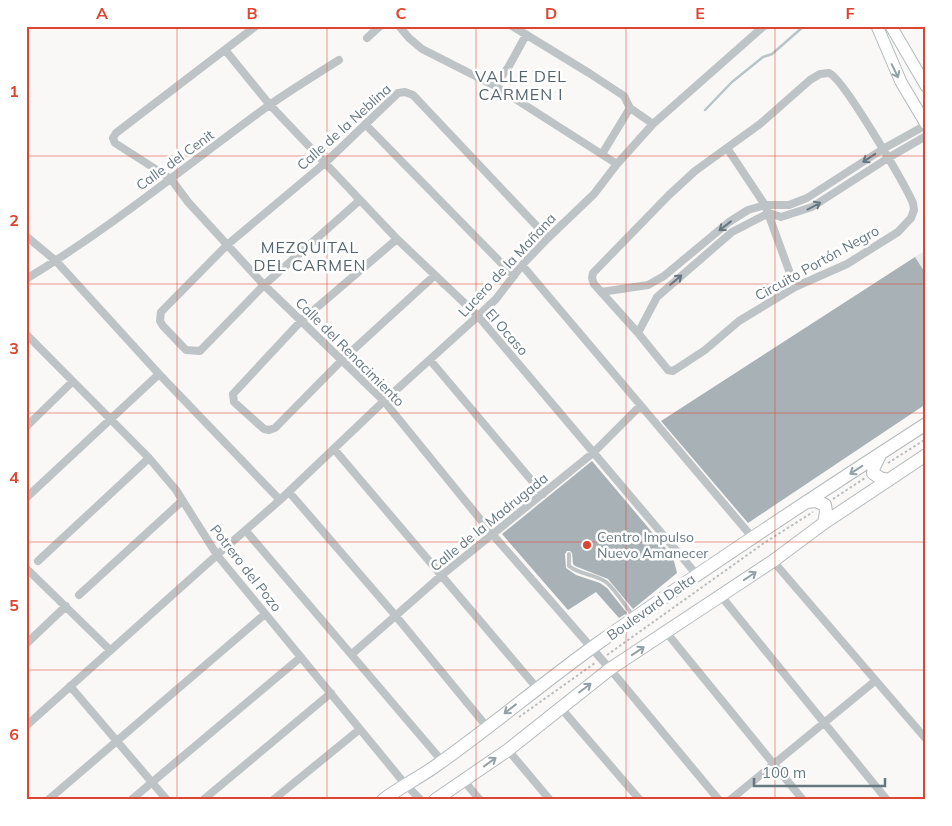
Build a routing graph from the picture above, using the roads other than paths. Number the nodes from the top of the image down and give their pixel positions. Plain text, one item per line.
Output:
1 (256, 26) edge
2 (380, 26) edge
3 (399, 26) edge
4 (512, 26) edge
5 (764, 26) edge
6 (877, 26) edge
7 (891, 26) edge
8 (526, 35) junction
9 (367, 38) dead end
10 (226, 50) junction
11 (339, 60) dead end
12 (495, 86) junction
13 (926, 86) edge
14 (270, 105) junction
15 (630, 108) junction
16 (365, 124) junction
17 (653, 124) junction
18 (926, 124) edge
19 (926, 136) edge
20 (726, 148) junction
21 (883, 149) junction
22 (602, 154) junction
23 (888, 158) junction
24 (325, 163) junction
25 (616, 164) junction
26 (171, 179) junction
27 (360, 200) junction
28 (765, 205) junction
29 (769, 213) junction
30 (26, 236) edge
31 (548, 238) junction
32 (397, 239) junction
33 (227, 245) junction
34 (56, 261) junction
35 (522, 265) junction
36 (434, 276) junction
37 (514, 276) junction
38 (26, 279) edge
39 (264, 285) junction
40 (648, 285) junction
41 (795, 287) junction
42 (601, 292) junction
43 (656, 297) junction
44 (478, 316) junction
45 (301, 321) junction
46 (638, 333) junction
47 (28, 339) edge
48 (342, 360) junction
49 (430, 360) junction
50 (158, 374) junction
51 (72, 382) junction
52 (384, 401) junction
53 (640, 406) junction
54 (111, 419) junction
55 (926, 424) edge
56 (26, 427) edge
57 (334, 449) junction
58 (593, 453) junction
59 (926, 455) edge
60 (150, 458) junction
61 (885, 458) junction
62 (889, 480) junction
63 (289, 492) junction
64 (543, 494) junction
65 (26, 498) edge
66 (182, 500) junction
67 (280, 500) junction
68 (806, 502) junction
69 (824, 523) junction
70 (246, 531) junction
71 (493, 535) junction
72 (752, 538) junction
73 (569, 554) dead end
74 (217, 555) junction
75 (38, 561) dead end
76 (773, 561) junction
77 (27, 571) edge
78 (442, 575) junction
79 (697, 575) junction
80 (80, 595) dead end
81 (721, 596) junction
82 (66, 606) junction
83 (266, 614) junction
84 (395, 615) junction
85 (636, 618) junction
86 (666, 632) junction
87 (26, 644) edge
88 (592, 648) junction
89 (110, 650) junction
90 (352, 654) junction
91 (301, 657) junction
92 (610, 669) junction
93 (875, 681) junction
94 (70, 686) junction
95 (537, 688) junction
96 (330, 693) junction
97 (560, 707) junction
98 (824, 723) junction
99 (26, 726) edge
100 (486, 727) junction
101 (360, 729) junction
102 (926, 739) edge
103 (117, 741) junction
104 (508, 750) junction
105 (442, 761) junction
106 (774, 764) junction
107 (464, 781) junction
108 (152, 782) junction
109 (405, 784) junction
110 (48, 800) edge
111 (131, 800) edge
112 (167, 800) edge
113 (203, 800) edge
114 (273, 800) edge
115 (382, 800) edge
116 (421, 800) edge
117 (435, 800) edge
118 (480, 800) edge
119 (550, 800) edge
120 (640, 800) edge
121 (720, 800) edge
122 (730, 800) edge
123 (803, 800) edge
124 (886, 800) edge

1 - 10 street
2 - 9 street
3 - 12 street
4 - 8 street
5 - 17 street, Lucero de la Mañana
6 -> 18 main road
7 - 13 main road
8 - 12 street
8 - 15 street
10 - 14 street, El Ocaso
10 - 26 street, Calle del Renacimiento
11 - 14 street, Calle del Cenit
12 - 22 street
14 - 24 street, El Ocaso
14 - 26 street, Calle del Cenit
15 - 17 street
15 - 22 street
16 - 24 street, Calle de la Neblina
16 - 31 street, Calle de la Neblina
16 - 37 street
17 - 25 street, Lucero de la Mañana
18 - 21 street
19 - 23 street
20 - 21 street, Circuito Portón Negro
20 - 28 street
20 - 42 street, Circuito Portón Negro
21 - 23 street, Circuito Portón Negro
21 -> 28 street
22 - 25 street
29 -> 23 street
23 - 41 street, Circuito Portón Negro
24 - 27 street, El Ocaso
24 - 33 street, Calle de la Neblina
25 - 31 street, Lucero de la Mañana
26 - 33 street, Calle del Renacimiento
26 - 34 street, Calle del Cenit
27 - 32 street, El Ocaso
27 - 39 street
28 - 29 street
28 -> 40 street
29 - 41 street
43 -> 29 street
30 - 34 street
31 - 35 street, Lucero de la Mañana
32 - 36 street, El Ocaso
32 - 45 street
33 - 39 street, Calle del Renacimiento
33 - 39 street, Calle de la Neblina
34 - 38 street, Calle del Cenit
34 - 50 street
35 - 37 street, Lucero de la Mañana
35 - 53 street
36 - 44 street, El Ocaso
36 - 48 street
37 - 44 street, Lucero de la Mañana
39 - 45 street, Calle del Renacimiento
40 - 42 street
40 - 43 street
41 - 46 street, Circuito Portón Negro
42 - 46 street, Circuito Portón Negro
43 - 46 street
44 - 49 street, Lucero de la Mañana
44 - 58 street, El Ocaso
45 - 48 street, Calle del Renacimiento
45 - 48 street
47 - 51 street, Potrero del Pozo
48 - 52 street, Calle del Renacimiento
49 - 52 street, Lucero de la Mañana
49 - 64 street
50 - 54 street
50 - 67 street
51 - 54 street, Potrero del Pozo
51 - 56 street
52 - 57 street, Lucero de la Mañana
52 - 71 street, Calle del Renacimiento
53 - 58 street, Calle de la Madrugada
53 - 72 street
54 - 60 street, Potrero del Pozo
54 - 65 street
55 - 61 main road, Boulevard Delta
57 - 63 street, Lucero de la Mañana
57 - 78 street
58 - 64 street, Calle de la Madrugada
58 - 79 street, El Ocaso
59 - 62 main road, Boulevard Delta
60 - 66 street, Potrero del Pozo
60 - 75 street
61 - 62 main road
61 -> 68 main road, Boulevard Delta
62 - 69 main road, Boulevard Delta
63 - 67 street, Lucero de la Mañana
63 - 84 street
64 - 71 street, Calle de la Madrugada
66 - 74 street, Potrero del Pozo
66 - 80 street
67 - 70 street, Lucero de la Mañana
68 - 69 main road
68 - 72 main road, Boulevard Delta
69 - 76 main road, Boulevard Delta
70 - 74 street, Lucero de la Mañana
70 - 90 street
71 - 78 street, Calle de la Madrugada
71 - 88 street, Calle del Renacimiento
72 - 79 main road, Boulevard Delta
73 - 85 lane
74 - 83 street, Potrero del Pozo
74 - 89 street, Lucero de la Mañana
81 -> 76 main road, Boulevard Delta
76 - 93 street
77 - 82 street
78 - 84 street, Calle de la Madrugada
78 - 95 street
79 - 85 main road, Boulevard Delta
81 - 86 main road, Boulevard Delta
81 - 98 street
82 - 87 street
82 - 89 street
83 - 91 street, Potrero del Pozo
83 - 103 street
84 - 90 street, Calle de la Madrugada
84 - 100 street
85 - 88 main road, Boulevard Delta
92 -> 86 main road, Boulevard Delta
86 - 106 street
88 - 92 street, Calle del Renacimiento
88 - 95 main road, Boulevard Delta
89 - 94 street, Lucero de la Mañana
90 - 105 street
91 - 96 street, Potrero del Pozo
91 - 108 street
97 -> 92 main road, Boulevard Delta
92 - 121 street, Calle del Renacimiento
93 - 98 street
93 - 102 street
94 - 99 street, Lucero de la Mañana
94 - 103 street
95 -> 100 main road, Boulevard Delta
96 - 101 street, Potrero del Pozo
96 - 113 street
97 - 104 main road, Boulevard Delta
97 - 120 street
98 - 106 street
98 - 124 street
100 - 105 main road, Boulevard Delta
101 - 109 street, Potrero del Pozo
101 - 114 street
103 - 108 street
103 - 110 street
107 -> 104 main road, Boulevard Delta
104 - 119 street
105 - 109 main road, Boulevard Delta
106 - 122 street
106 - 123 street
107 - 117 main road, Boulevard Delta
107 - 118 street
108 - 111 street
108 - 112 street
109 - 115 main road, Boulevard Delta
109 - 116 street, Potrero del Pozo

